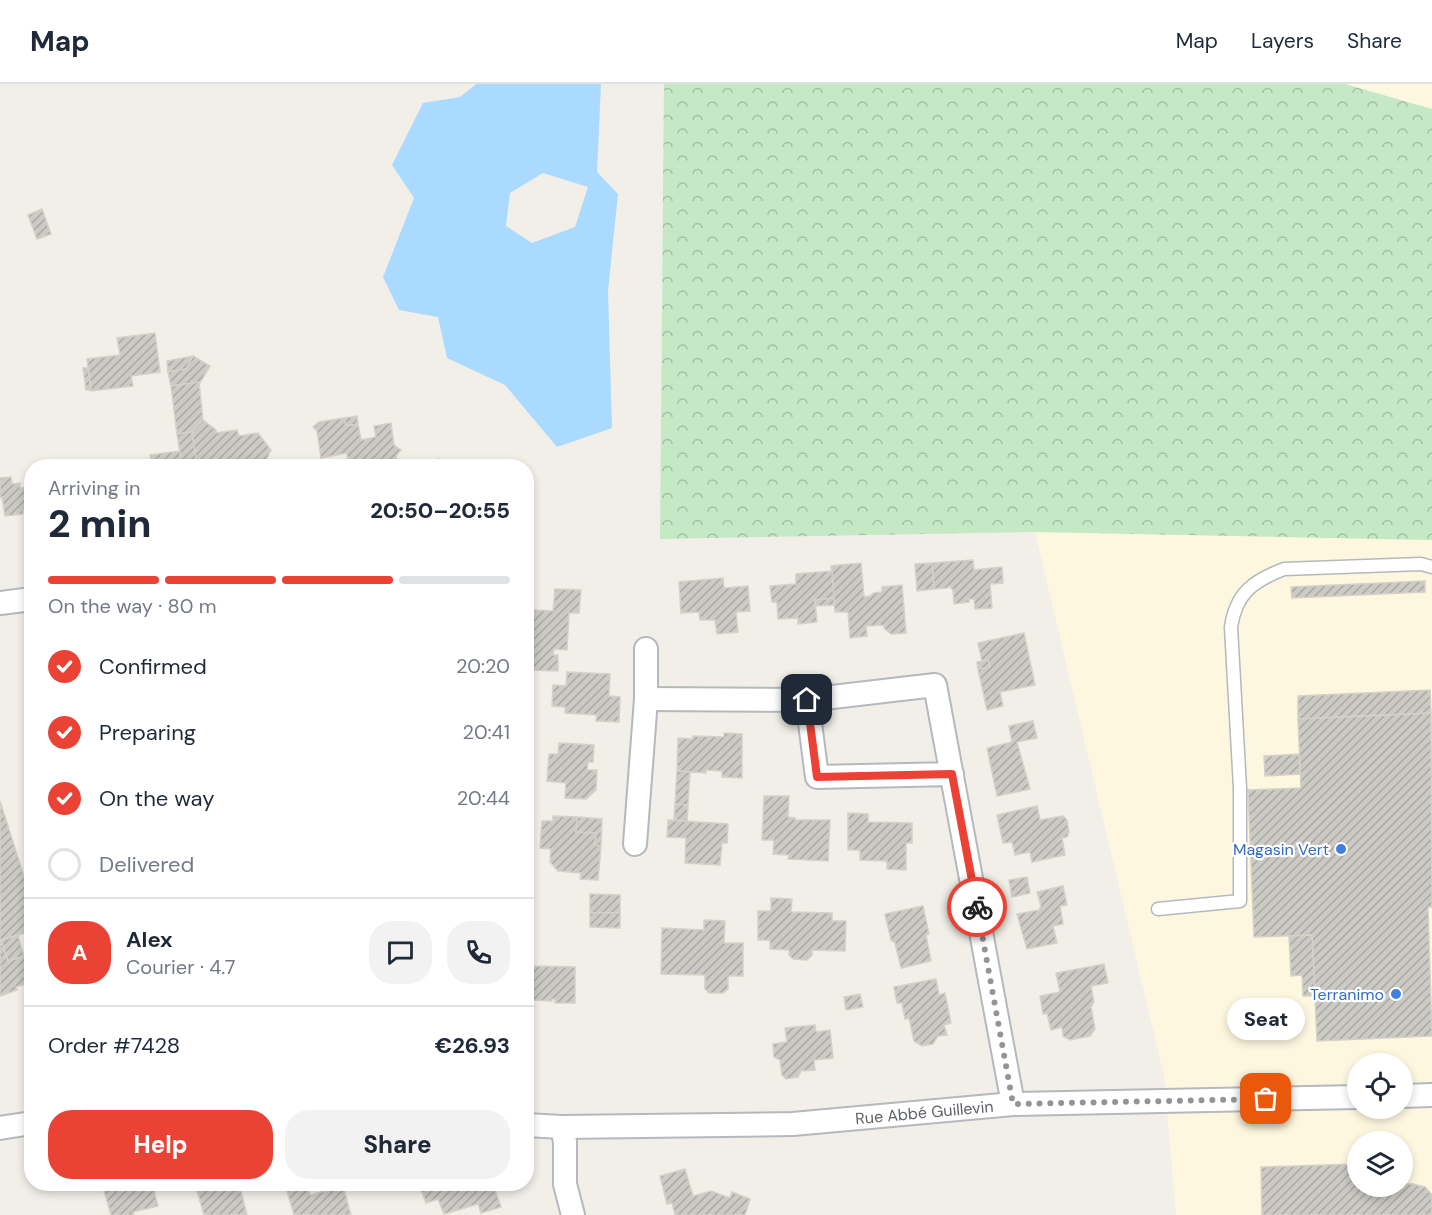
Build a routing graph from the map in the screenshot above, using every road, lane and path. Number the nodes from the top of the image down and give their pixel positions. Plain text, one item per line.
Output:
1 (1432, 567) edge
2 (24, 600) edge
3 (0, 603) edge
4 (646, 649) dead end
5 (646, 699) junction
6 (807, 700) junction
7 (952, 774) junction
8 (635, 844) dead end
9 (1158, 909) dead end
10 (1432, 1095) edge
11 (1413, 1096) edge
12 (1347, 1097) edge
13 (1013, 1104) junction
14 (24, 1124) edge
15 (534, 1125) edge
16 (562, 1126) junction
17 (0, 1128) edge
18 (573, 1215) edge

1 - 9 lane
2 - 3 street
4 - 5 street
5 - 6 street
5 - 8 street
6 - 7 street
6 - 7 street
7 - 13 street
10 - 11 street
12 - 13 street, Rue Abbé Guillevin
13 - 16 street, Rue Abbé Guillevin
14 - 17 street
15 - 16 street, Rue Abbé Guillevin
16 - 18 street

